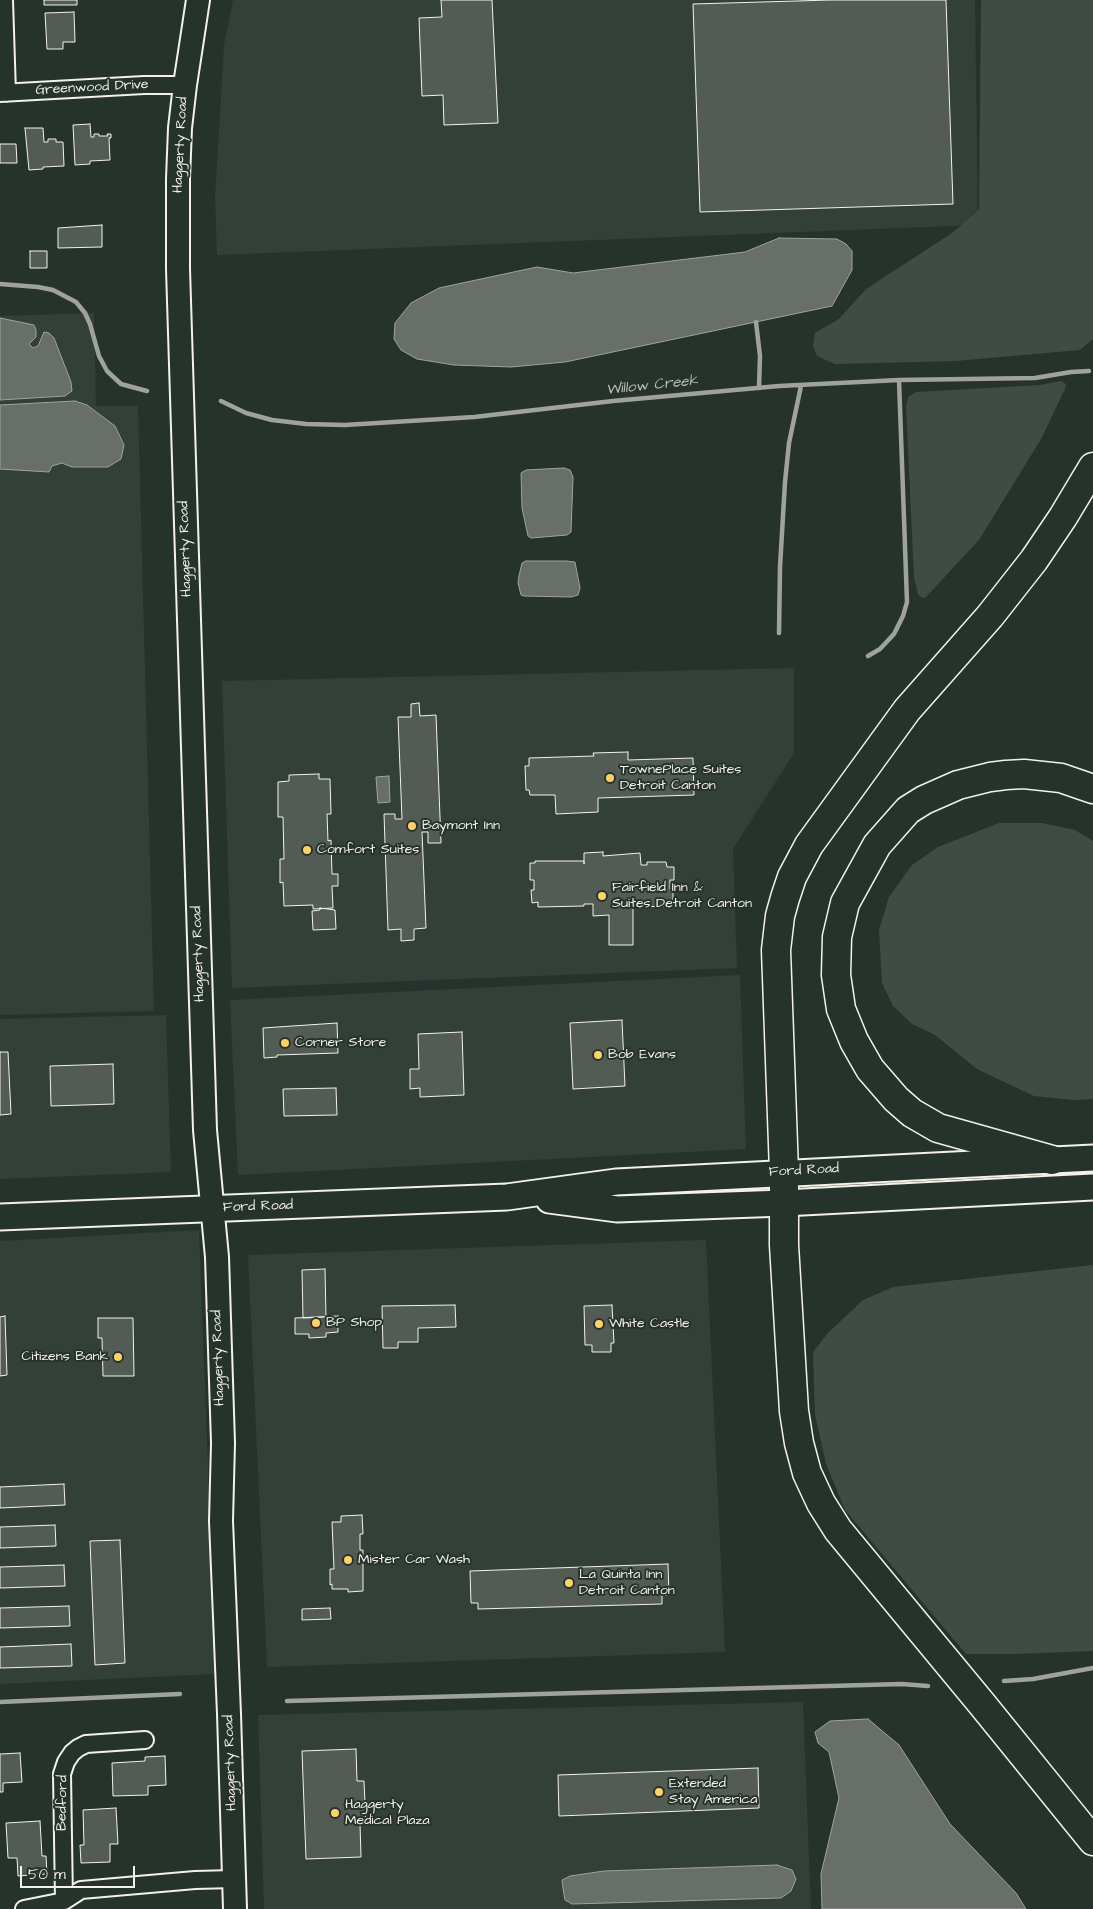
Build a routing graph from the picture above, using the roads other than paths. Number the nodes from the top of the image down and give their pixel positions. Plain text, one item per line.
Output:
1 (4, 0) edge
2 (198, 0) edge
3 (184, 85) junction
4 (4, 93) edge
5 (1093, 467) edge
6 (1093, 789) edge
7 (1093, 1158) edge
8 (1052, 1160) junction
9 (784, 1172) junction
10 (1093, 1187) edge
11 (517, 1196) junction
12 (784, 1203) junction
13 (213, 1209) junction
14 (0, 1217) edge
15 (145, 1740) dead end
16 (1093, 1841) edge
17 (234, 1879) junction
18 (61, 1905) edge
19 (24, 1909) edge
20 (235, 1909) edge

1 - 4 street
2 - 3 main road, Haggerty Road
3 - 4 street, Greenwood Drive
3 - 13 main road, Haggerty Road
5 - 9 highway
6 - 8 highway
7 - 8 main road, Ford Road
8 - 9 main road, Ford Road
9 - 11 main road, Ford Road
9 - 12 highway
10 - 12 main road, Ford Road
11 - 12 main road, Ford Road
11 - 13 main road, Ford Road
12 - 16 highway
13 - 14 main road, Ford Road
13 - 17 main road, Haggerty Road
15 - 18 street, Bedford
17 - 18 street
17 - 20 main road, Haggerty Road
18 - 19 street

